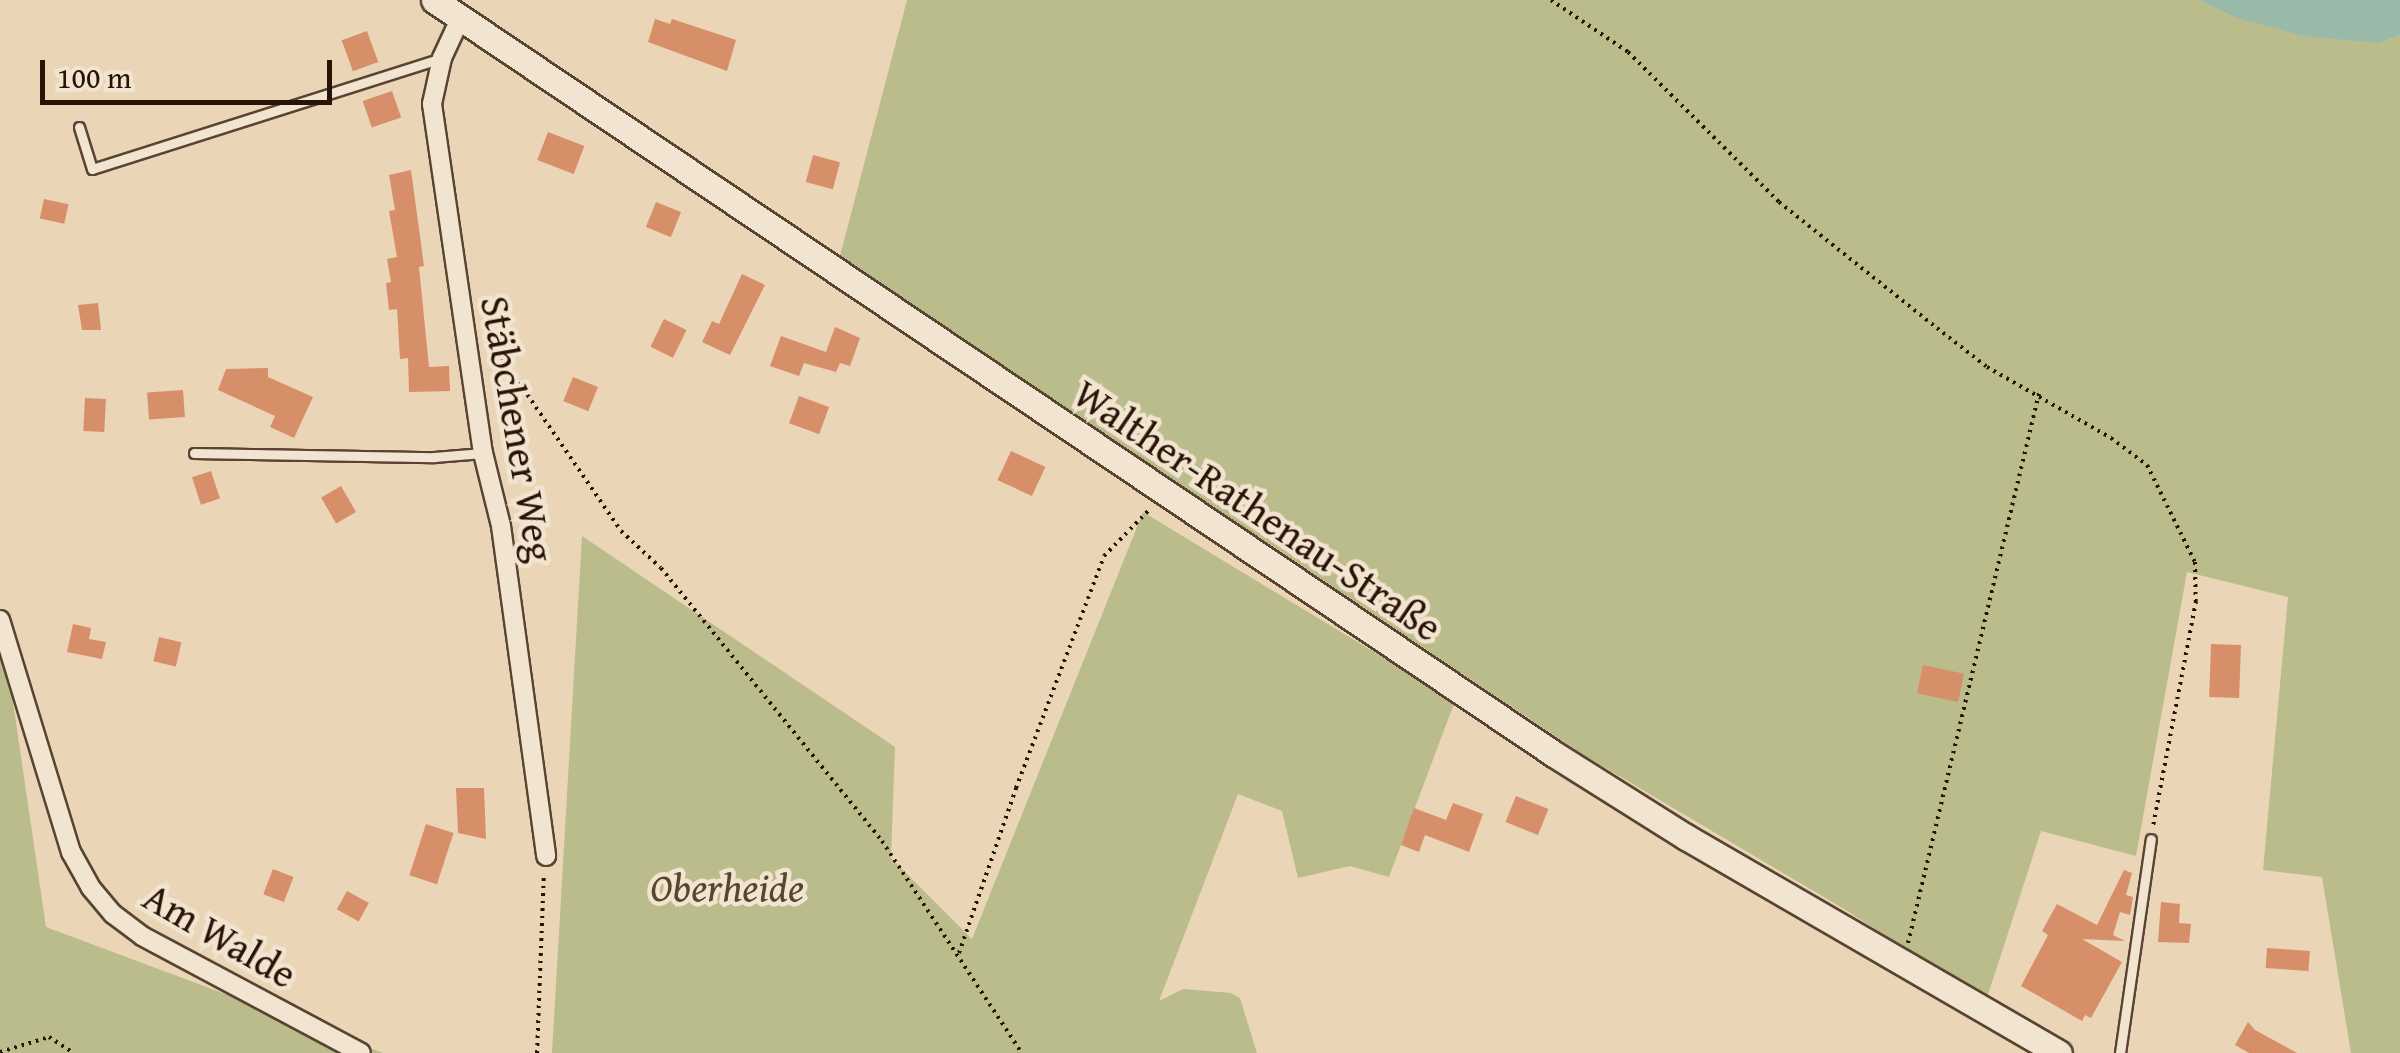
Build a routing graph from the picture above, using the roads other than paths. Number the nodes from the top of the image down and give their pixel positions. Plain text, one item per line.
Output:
1 (434, 0) edge
2 (460, 18) junction
3 (442, 58) junction
4 (79, 127) dead end
5 (194, 453) dead end
6 (483, 453) junction
7 (0, 620) edge
8 (2151, 839) road end
9 (546, 856) road end
10 (362, 1053) edge
11 (2059, 1053) edge
12 (2120, 1053) edge

1 - 2 street, Walther-Rathenau-Straße
2 - 3 street, Stäbchener Weg
2 - 11 street, Walther-Rathenau-Straße
3 - 4 lane
3 - 6 street, Stäbchener Weg
5 - 6 lane
6 - 9 street, Stäbchener Weg
7 - 10 street, Am Walde
8 - 12 lane

